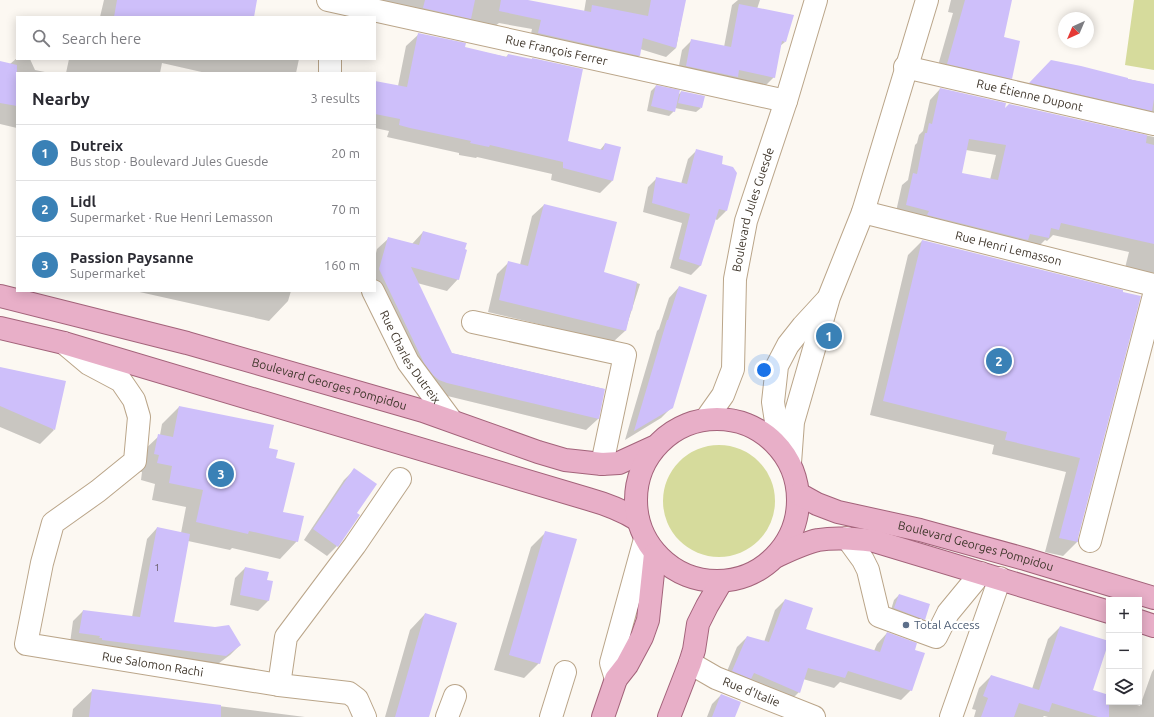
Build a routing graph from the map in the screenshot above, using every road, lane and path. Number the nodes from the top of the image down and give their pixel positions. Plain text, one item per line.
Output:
1 (328, 0) edge
2 (816, 0) edge
3 (927, 0) edge
4 (329, 16) edge
5 (330, 60) edge
6 (905, 67) junction
7 (330, 72) edge
8 (786, 101) junction
9 (1154, 124) edge
10 (863, 212) junction
11 (1154, 284) edge
12 (373, 292) edge
13 (1154, 295) edge
14 (0, 296) edge
15 (829, 297) junction
16 (473, 322) dead end
17 (0, 328) edge
18 (64, 343) junction
19 (706, 419) junction
20 (451, 420) junction
21 (654, 447) junction
22 (785, 456) junction
23 (602, 464) junction
24 (400, 479) dead end
25 (799, 494) junction
26 (646, 538) junction
27 (848, 538) junction
28 (1090, 541) dead end
29 (777, 556) junction
30 (991, 576) junction
31 (721, 582) junction
32 (1154, 598) edge
33 (1106, 611) edge
34 (1142, 622) edge
35 (1154, 626) edge
36 (690, 663) junction
37 (565, 672) dead end
38 (616, 679) joint
39 (279, 685) junction
40 (455, 696) dead end
41 (801, 715) edge
42 (365, 717) edge
43 (447, 717) edge
44 (551, 717) edge
45 (603, 717) edge
46 (669, 717) edge
47 (952, 717) edge

1 - 4 street
1 - 8 street, Rue François Ferrer
2 - 8 street, Boulevard Jules Guesde
3 - 6 street
5 - 7 street
6 - 9 street, Rue Étienne Dupont
6 - 10 street
8 - 19 street, Boulevard Jules Guesde
10 - 11 street, Rue Henri Lemasson
10 - 15 street
12 - 20 street, Rue Charles Dutreix
13 - 28 street
14 - 20 main road, Boulevard Georges Pompidou
15 - 22 street
15 - 22 street
16 - 23 street
17 - 18 main road, Boulevard Georges Pompidou
18 - 26 main road, Boulevard Georges Pompidou
18 - 39 street, Rue Salomon Rachi
19 - 21 main road, Boulevard Georges Pompidou
19 - 22 main road, Boulevard Georges Pompidou
20 - 23 main road, Boulevard Georges Pompidou
21 - 23 main road, Boulevard Georges Pompidou
21 - 26 main road, Boulevard Georges Pompidou
22 - 25 main road, Boulevard Georges Pompidou
24 - 39 street
25 - 29 main road, Boulevard Georges Pompidou
25 - 32 main road, Boulevard Georges Pompidou
26 - 31 main road, Boulevard Georges Pompidou
26 - 38 street
27 - 29 main road, Boulevard Georges Pompidou
27 - 30 main road, Boulevard Georges Pompidou
27 - 30 street
29 - 31 main road, Boulevard Georges Pompidou
30 - 33 main road, Boulevard Georges Pompidou
30 - 47 street
31 - 36 main road
34 - 35 main road
36 - 41 street, Rue d'Italie
36 - 46 main road
37 - 44 street
38 - 45 main road
39 - 42 street, Rue Salomon Rachi
40 - 43 street

